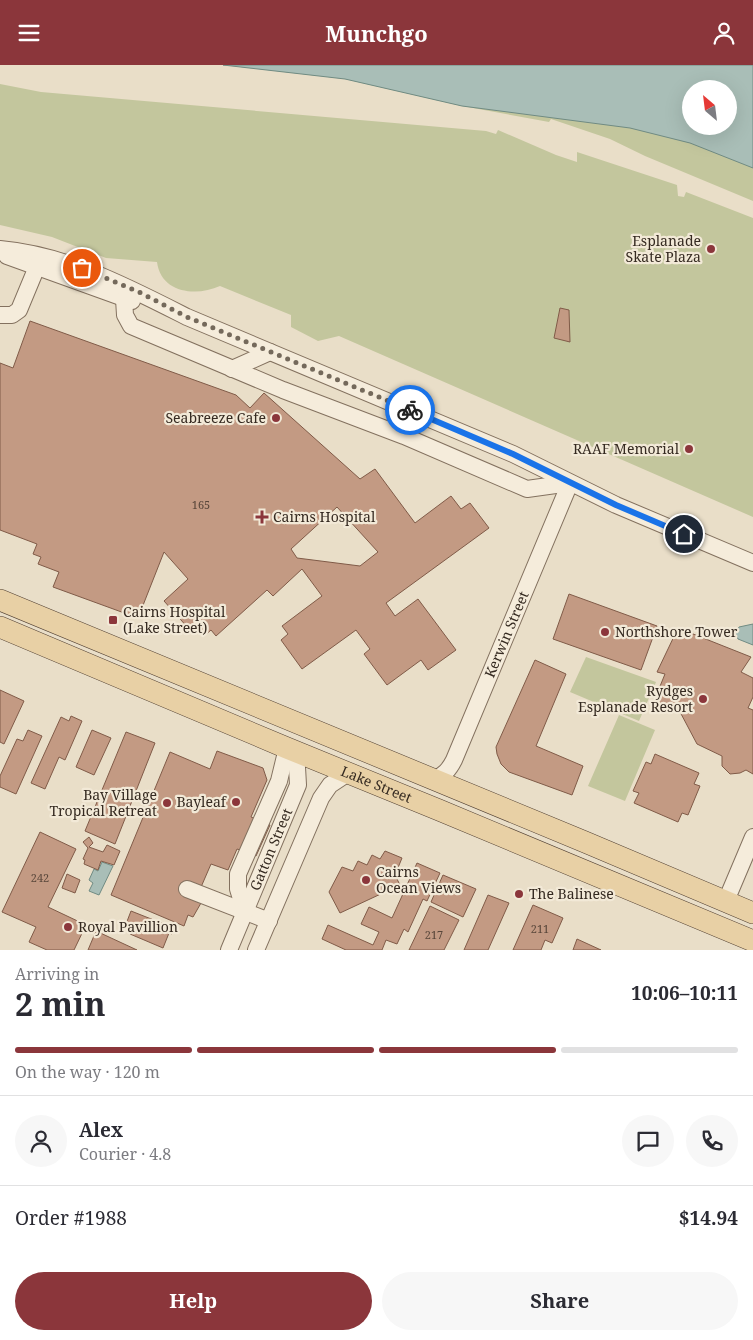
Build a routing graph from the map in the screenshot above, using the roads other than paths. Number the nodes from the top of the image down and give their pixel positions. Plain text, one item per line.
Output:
1 (0, 249) edge
2 (0, 253) edge
3 (39, 261) junction
4 (124, 299) junction
5 (0, 315) edge
6 (187, 317) junction
7 (270, 352) junction
8 (232, 369) junction
9 (450, 427) junction
10 (423, 445) junction
11 (570, 483) junction
12 (753, 563) edge
13 (0, 600) edge
14 (0, 627) edge
15 (287, 748) junction
16 (348, 773) junction
17 (434, 780) junction
18 (753, 837) edge
19 (585, 842) junction
20 (574, 867) junction
21 (187, 889) dead end
22 (726, 901) junction
23 (244, 912) junction
24 (753, 913) edge
25 (269, 921) junction
26 (753, 941) edge
27 (229, 950) edge
28 (256, 950) edge

1 - 3 street
2 - 3 street
3 - 4 street
3 - 5 street
3 - 6 street
4 - 6 street
4 - 8 street
6 - 7 street
7 - 8 street
7 - 9 street
8 - 10 street
9 - 10 street
9 - 11 street
10 - 11 street
11 - 12 street
11 - 17 street, Kerwin Street
13 - 17 main road, Lake Street
14 - 15 main road, Lake Street
15 - 16 main road, Lake Street
15 - 23 street, Gatton Street
16 - 20 main road, Lake Street
16 - 25 street, Gatton Street
17 - 19 main road, Lake Street
18 - 22 street
19 - 20 main road
19 - 22 main road, Lake Street
20 - 26 main road, Lake Street
21 - 23 street
22 - 24 main road, Lake Street
23 - 25 street
23 - 27 street, Gatton Street
25 - 28 street, Gatton Street

